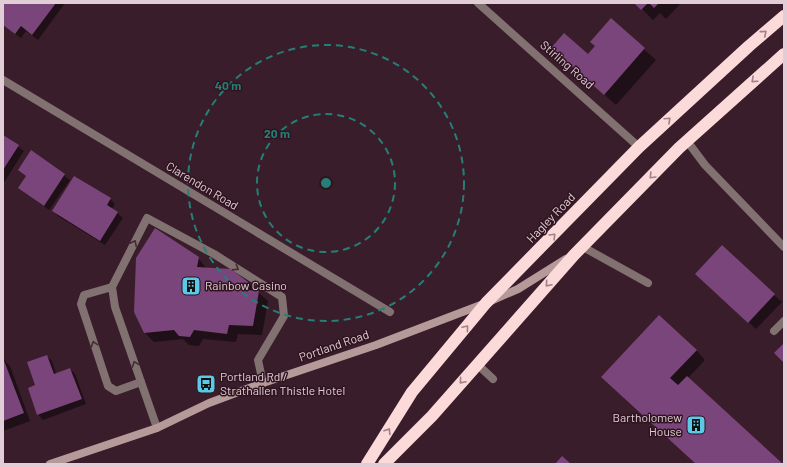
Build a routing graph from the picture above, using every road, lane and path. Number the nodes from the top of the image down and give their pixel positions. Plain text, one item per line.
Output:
1 (478, 3) edge
2 (784, 16) edge
3 (784, 54) edge
4 (3, 80) edge
5 (687, 141) junction
6 (639, 147) junction
7 (784, 247) edge
8 (578, 251) junction
9 (648, 283) dead end
10 (112, 287) junction
11 (486, 303) junction
12 (390, 312) dead end
13 (784, 321) edge
14 (774, 331) dead end
15 (477, 364) junction
16 (493, 379) dead end
17 (142, 382) junction
18 (263, 383) junction
19 (156, 428) junction
20 (50, 464) edge
21 (367, 464) edge
22 (384, 464) edge

1 - 6 street, Stirling Road
6 -> 2 highway, Hagley Road
3 -> 5 highway
4 - 12 street, Clarendon Road
5 - 7 street
5 -> 8 highway
11 -> 6 highway, Hagley Road
8 - 9 street
8 - 11 main road, Portland Road
8 -> 15 highway
17 -> 10 street
17 -> 10 street
10 -> 18 street
11 - 18 main road, Portland Road
21 -> 11 highway, Hagley Road
13 - 14 street
15 - 16 street
15 -> 22 highway
17 - 19 street
18 - 19 main road, Portland Road
19 - 20 main road, Portland Road

